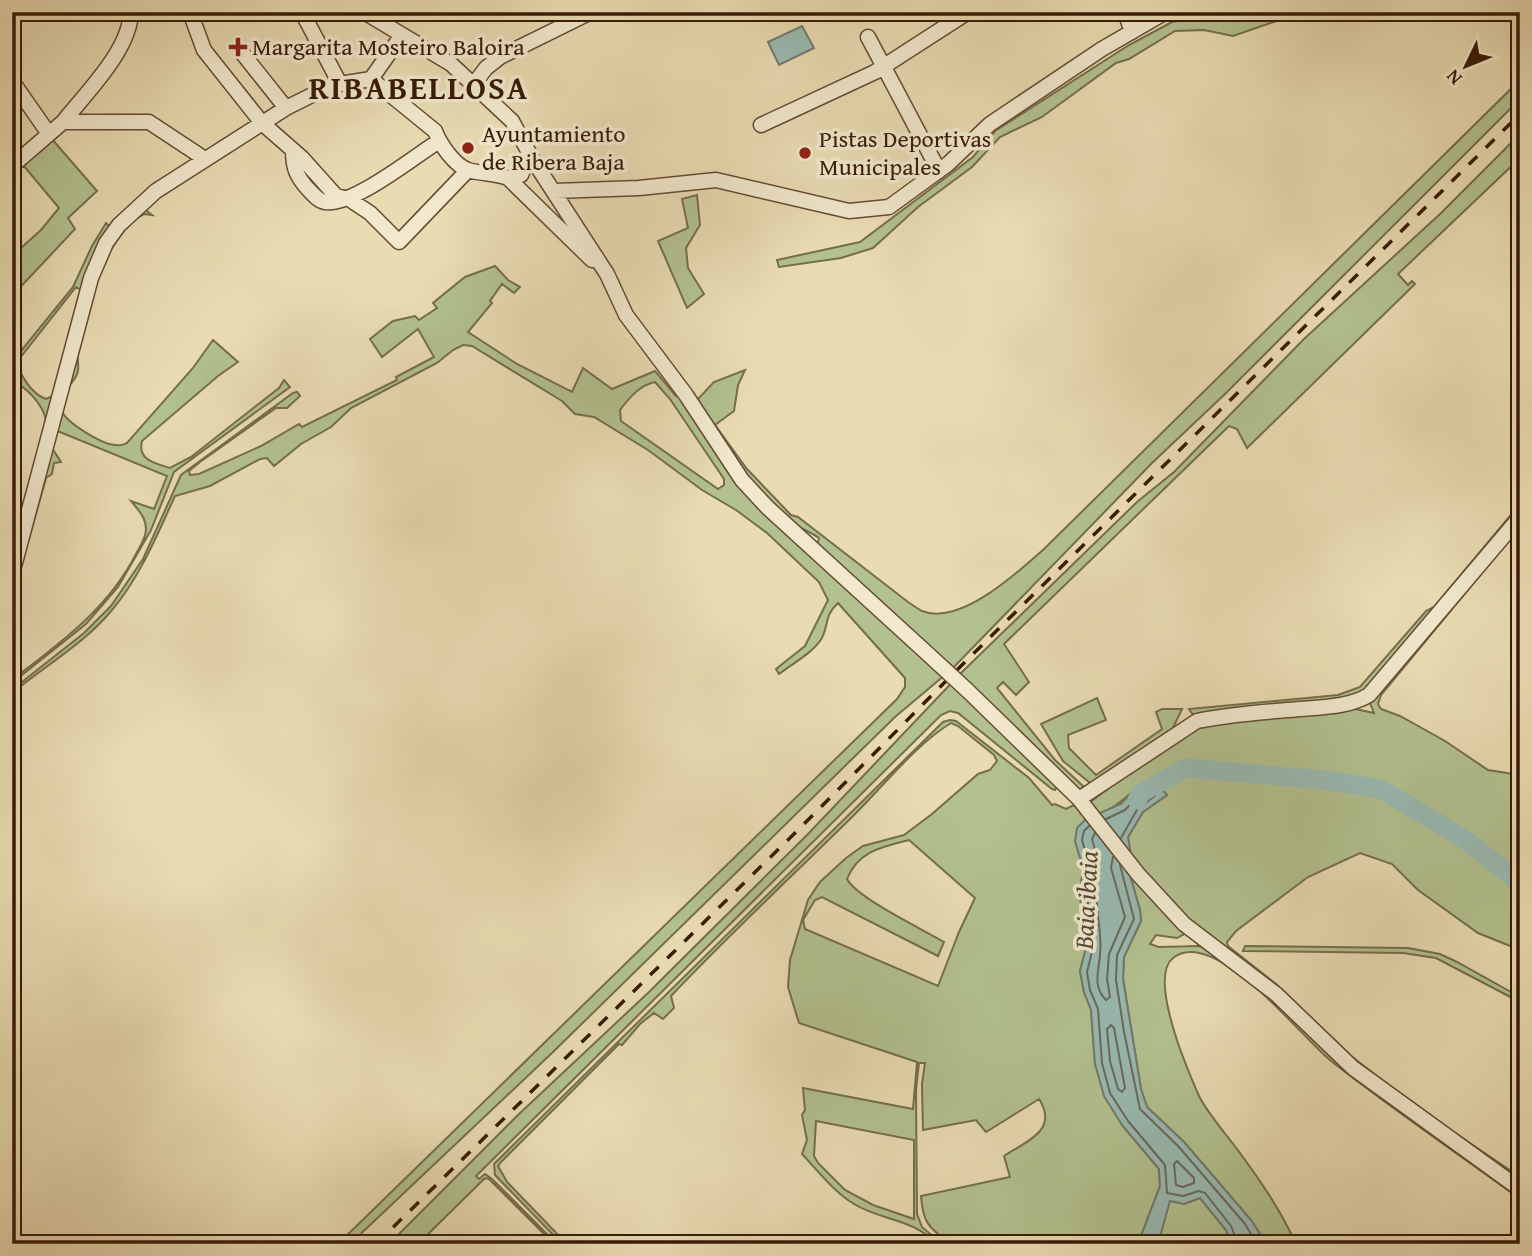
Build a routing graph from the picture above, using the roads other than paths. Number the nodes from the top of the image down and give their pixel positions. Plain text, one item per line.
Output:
1 (131, 12) edge
2 (302, 12) edge
3 (364, 12) edge
4 (590, 12) edge
5 (968, 12) edge
6 (1125, 12) edge
7 (1166, 12) edge
8 (196, 14) edge
9 (383, 16) edge
10 (1132, 32) junction
11 (402, 35) junction
12 (868, 37) dead end
13 (243, 54) dead end
14 (883, 66) junction
15 (371, 79) junction
16 (12, 81) edge
17 (340, 84) junction
18 (474, 84) junction
19 (286, 108) junction
20 (63, 121) junction
21 (262, 123) junction
22 (761, 125) dead end
23 (49, 134) junction
24 (439, 141) junction
25 (530, 154) junction
26 (205, 159) junction
27 (12, 166) edge
28 (468, 170) junction
29 (940, 171) junction
30 (508, 178) junction
31 (555, 191) junction
32 (349, 200) junction
33 (607, 274) junction
34 (1520, 517) edge
35 (12, 575) edge
36 (1080, 799) junction
37 (1520, 1189) edge

1 - 20 street
2 - 17 street
3 - 9 street
4 - 18 street
5 - 14 street
6 - 10 street
7 - 10 street
8 - 21 street
9 - 11 street
10 - 29 street
11 - 15 street
11 - 18 street
12 - 14 street
13 - 19 street
14 - 22 street
14 - 29 street
15 - 17 street
15 - 24 street
16 - 23 street
17 - 19 street
18 - 25 street
19 - 21 street
20 - 23 street
20 - 26 street
21 - 26 street
21 - 32 street
23 - 27 street
24 - 28 street
24 - 32 street
25 - 30 street
25 - 31 street
26 - 35 street
28 - 30 street
28 - 32 street
29 - 31 street
30 - 33 street
31 - 33 street
33 - 36 street, bridge
34 - 36 street
36 - 37 street

